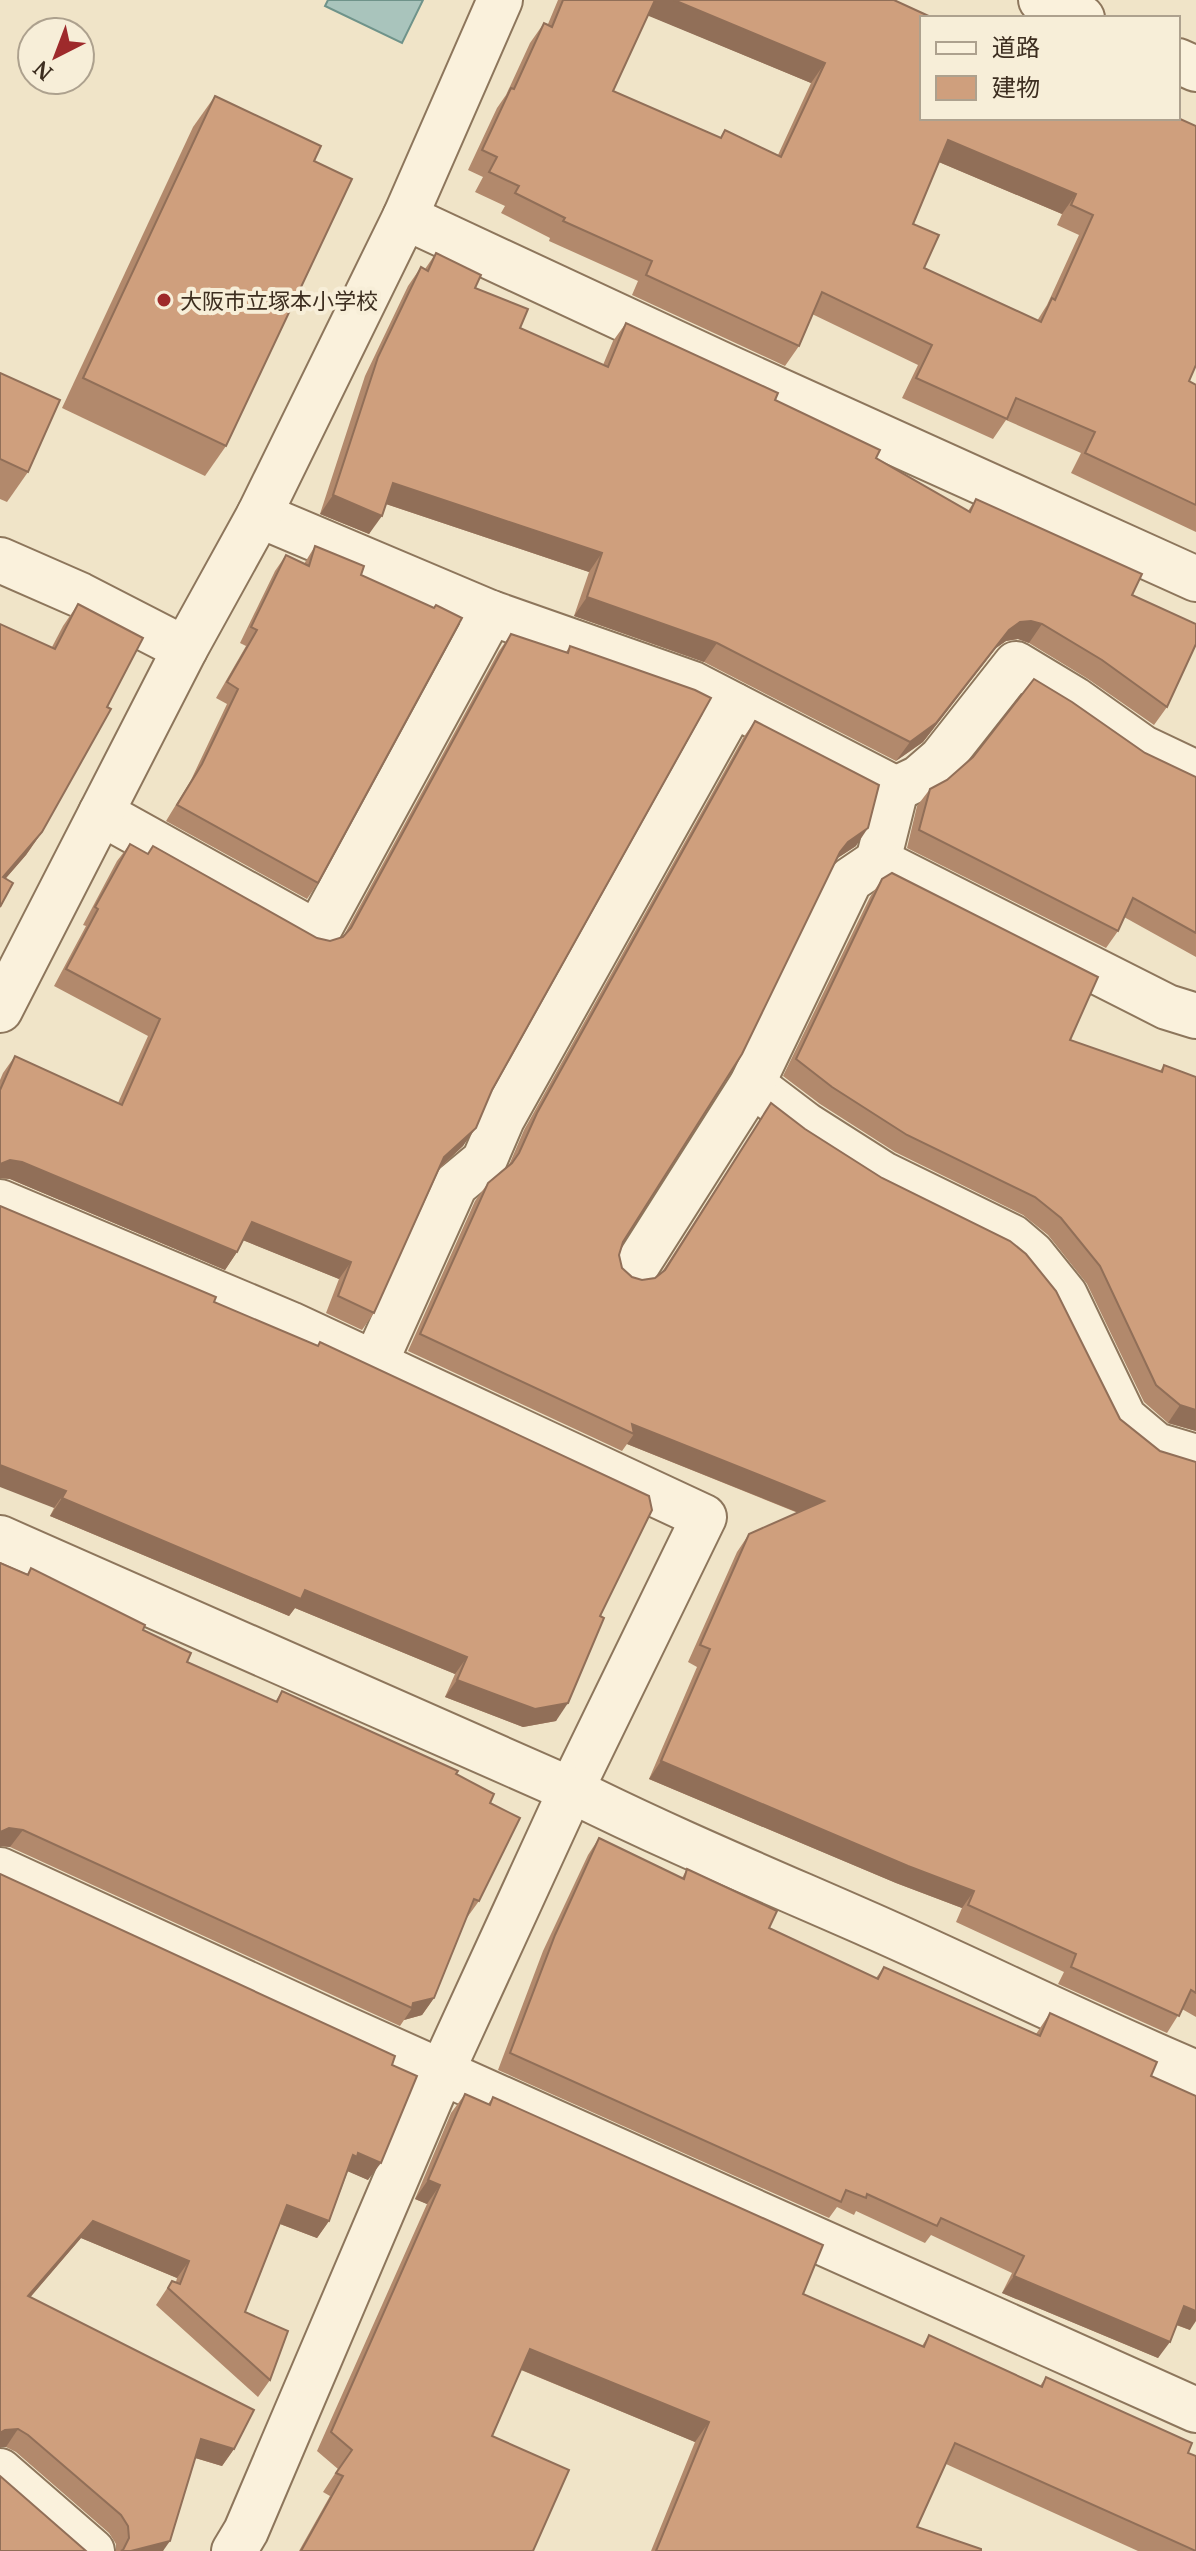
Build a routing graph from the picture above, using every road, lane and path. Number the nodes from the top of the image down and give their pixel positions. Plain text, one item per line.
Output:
1 (500, 0) edge
2 (1041, 0) edge
3 (1077, 16) edge
4 (405, 217) junction
5 (259, 515) junction
6 (0, 560) edge
7 (1196, 579) edge
8 (491, 613) junction
9 (185, 649) junction
10 (733, 705) junction
11 (1193, 763) edge
12 (896, 789) junction
13 (101, 813) junction
14 (878, 861) junction
15 (0, 1010) edge
16 (1196, 1016) edge
17 (752, 1084) junction
18 (0, 1202) edge
19 (632, 1273) edge
20 (375, 1363) junction
21 (1196, 1457) edge
22 (0, 1538) edge
23 (571, 1790) junction
24 (0, 1870) edge
25 (442, 2071) junction
26 (1196, 2073) edge
27 (1196, 2410) edge
28 (0, 2471) edge
29 (92, 2551) edge
30 (234, 2551) edge

1 - 4 street
2 - 3 street
4 - 5 street
4 - 7 street
5 - 8 street
5 - 9 street
6 - 9 street
8 - 10 street
8 - 13 street
9 - 13 street
10 - 12 street
10 - 20 street
11 - 12 street
12 - 14 street
13 - 15 street
14 - 16 street
14 - 17 street
17 - 19 street
17 - 21 street
18 - 20 street
20 - 23 street
22 - 23 street
23 - 25 street
23 - 26 street
24 - 25 street
25 - 27 street
25 - 30 street
28 - 29 street

